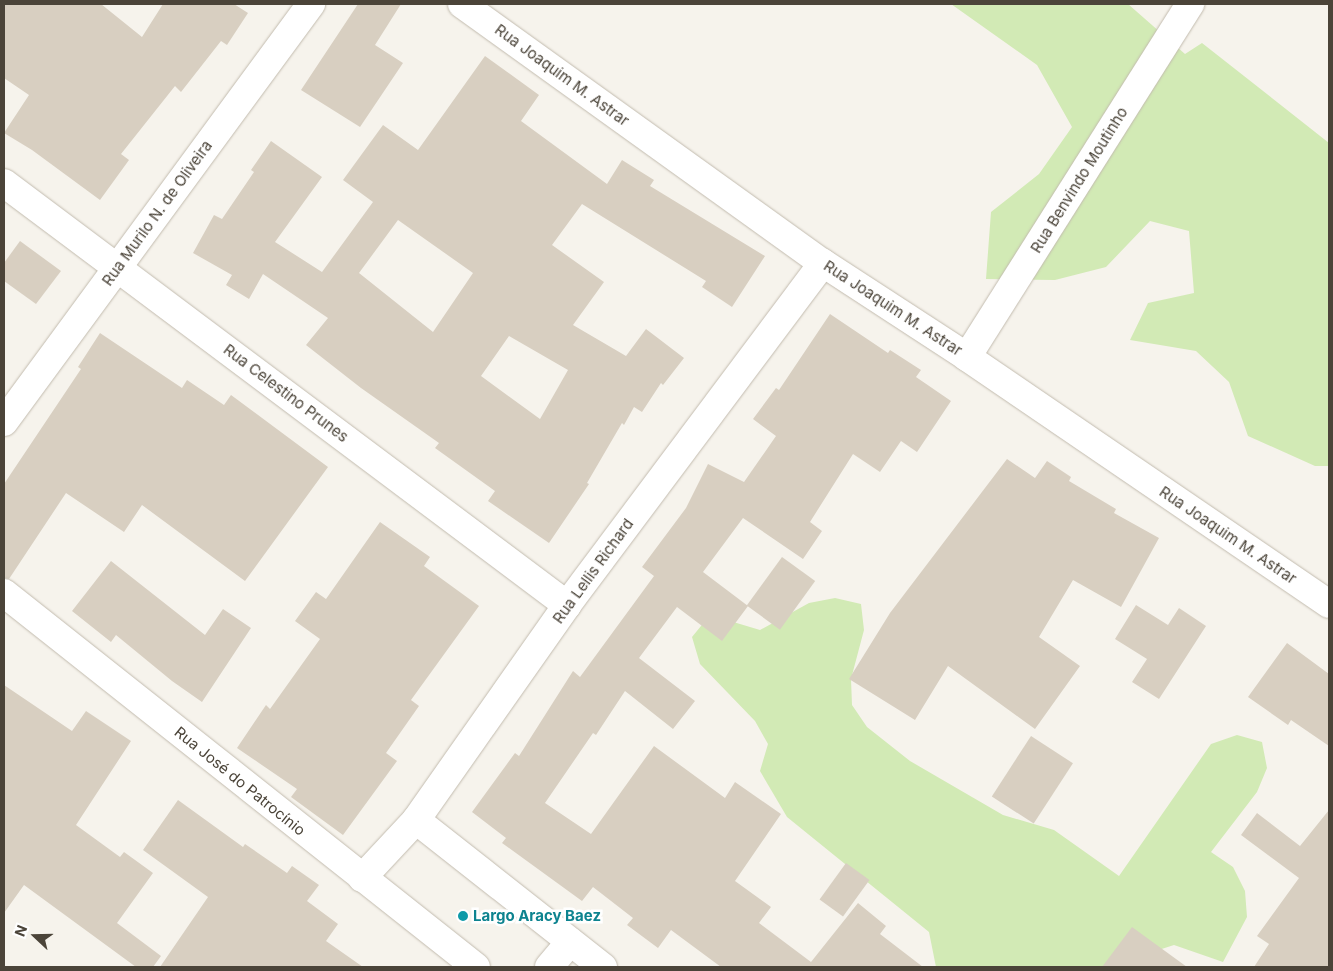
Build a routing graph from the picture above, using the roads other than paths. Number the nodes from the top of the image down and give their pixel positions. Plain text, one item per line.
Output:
1 (311, 4) edge
2 (462, 4) edge
3 (1190, 4) edge
4 (4, 183) edge
5 (823, 263) junction
6 (117, 266) junction
7 (968, 357) junction
8 (4, 422) edge
9 (4, 593) edge
10 (1329, 604) edge
11 (567, 605) junction
12 (416, 820) junction
13 (362, 878) junction
14 (570, 942) junction
15 (476, 967) edge
16 (549, 967) edge
17 (603, 967) edge

1 - 6 street, Rua Murilo N. de Oliveira
2 - 5 street, Rua Joaquim M. Astrar
3 - 7 street, Rua Benvindo Moutinho
4 - 6 street, Rua Celestino Prunes
5 - 7 street, Rua Joaquim M. Astrar
5 - 11 street, Rua Lellis Richard
6 - 8 street, Rua Murilo N. de Oliveira
6 - 11 street, Rua Celestino Prunes
7 - 10 street, Rua Joaquim M. Astrar
9 - 13 street, Rua José do Patrocínio
11 - 12 street, Rua Lellis Richard
12 - 13 street, Rua Lellis Richard
12 - 14 street
13 - 15 street, Rua José do Patrocínio
14 - 16 street
14 - 17 street

